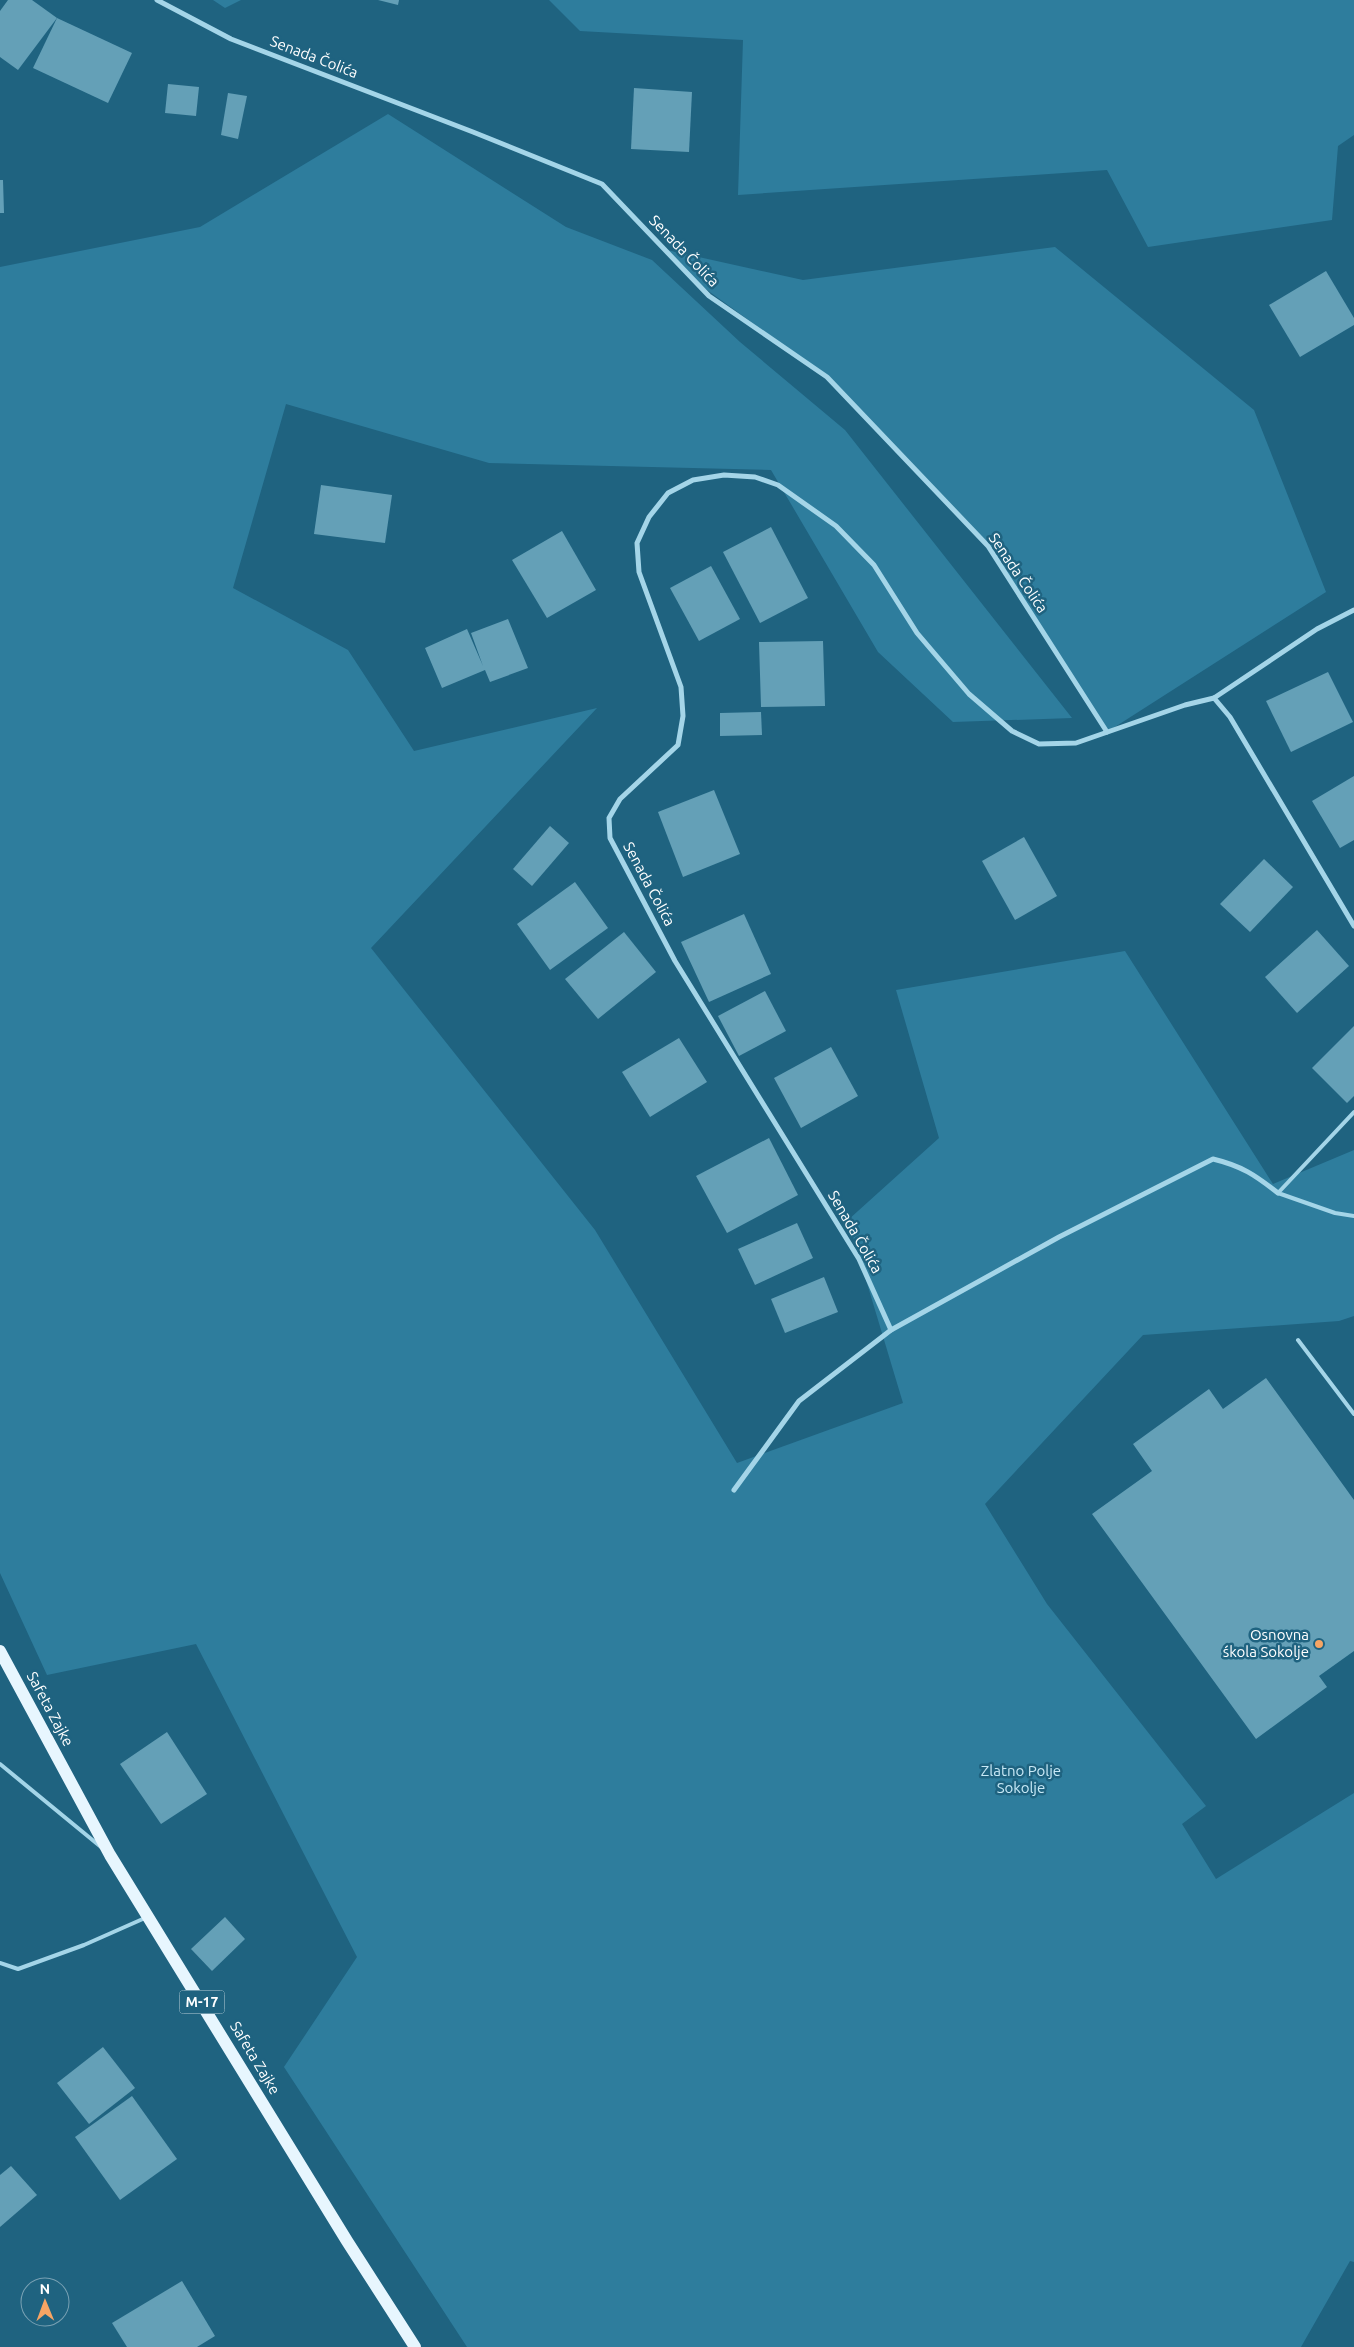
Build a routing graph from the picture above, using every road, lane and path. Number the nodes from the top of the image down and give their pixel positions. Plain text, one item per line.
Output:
1 (157, 0) edge
2 (1354, 610) edge
3 (1214, 698) junction
4 (1107, 732) junction
5 (1354, 926) edge
6 (1354, 1112) edge
7 (1278, 1193) junction
8 (1354, 1216) edge
9 (891, 1330) junction
10 (1298, 1340) dead end
11 (1354, 1414) edge
12 (734, 1490) dead end
13 (0, 1651) edge
14 (0, 1764) edge
15 (110, 1855) junction
16 (149, 1916) junction
17 (0, 1963) edge
18 (415, 2347) edge

1 - 4 street, Senada Čolića
2 - 3 street, Senada Čolića
3 - 4 street, Senada Čolića
3 - 5 street
4 - 9 street, Senada Čolića
6 - 7 lane
7 - 8 lane
7 - 9 street
9 - 12 street
10 - 11 lane
13 - 15 main road, Safeta Zajke / M-17
14 - 15 lane
15 - 16 main road, Safeta Zajke / M-17
16 - 17 lane
16 - 18 main road, Safeta Zajke / M-17

